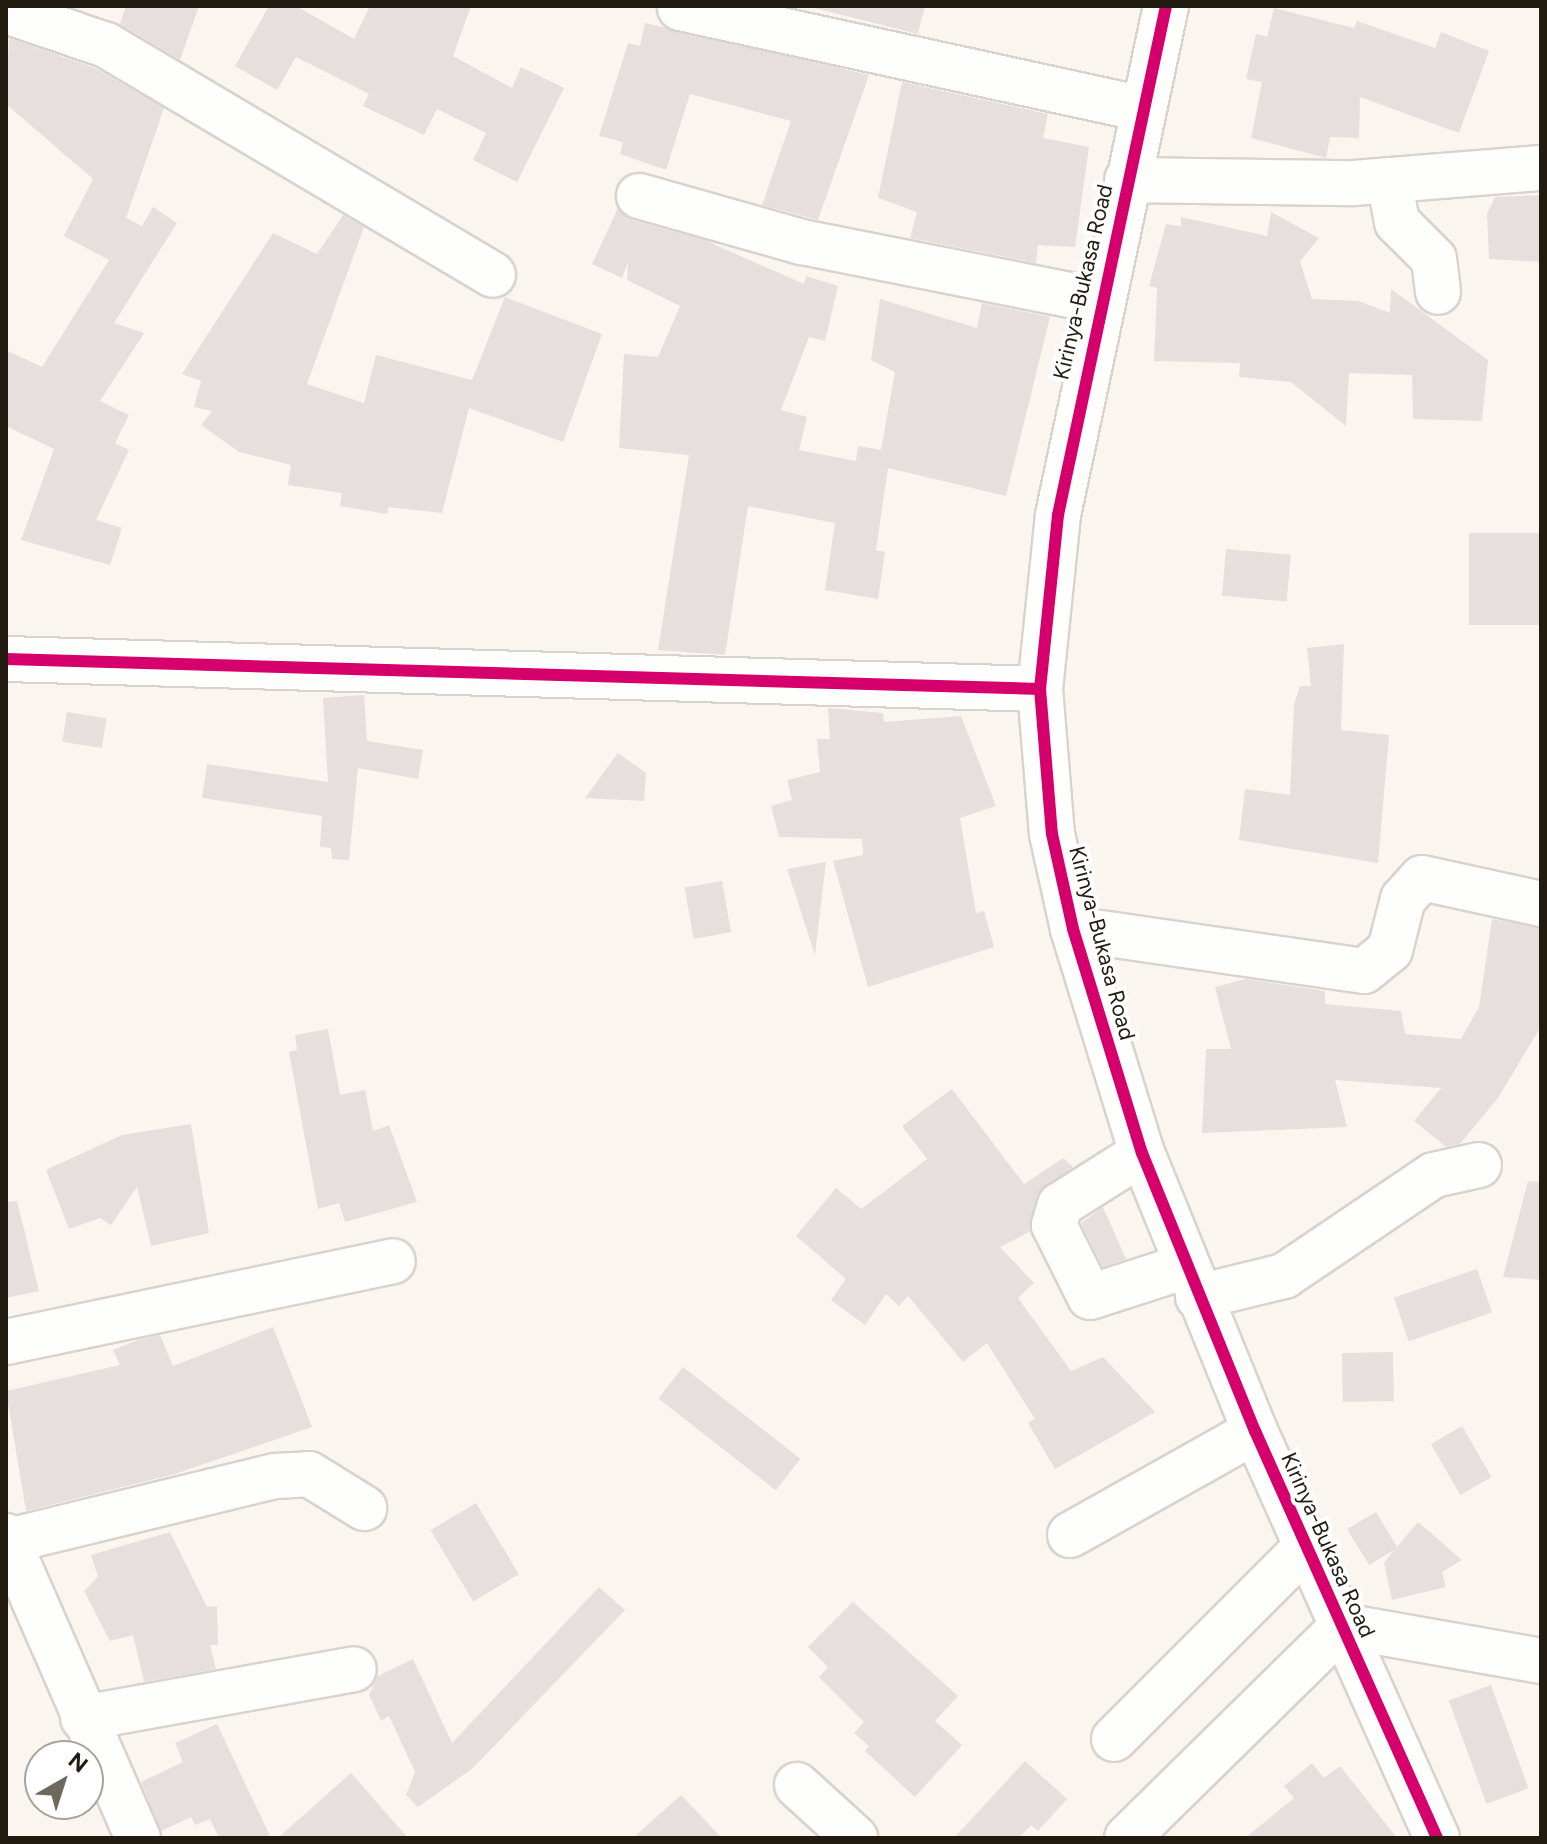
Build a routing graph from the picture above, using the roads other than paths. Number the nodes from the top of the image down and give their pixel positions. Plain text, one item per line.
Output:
1 (1166, 6) edge
2 (680, 8) edge
3 (6, 11) edge
4 (1140, 108) junction
5 (1541, 168) edge
6 (1127, 180) junction
7 (1389, 180) junction
8 (639, 196) dead end
9 (493, 275) dead end
10 (1438, 292) dead end
11 (1100, 301) junction
12 (6, 659) edge
13 (1040, 689) junction
14 (1541, 904) edge
15 (1073, 929) junction
16 (1142, 1153) junction
17 (1479, 1165) dead end
18 (393, 1261) dead end
19 (1192, 1281) junction
20 (6, 1342) edge
21 (1255, 1431) junction
22 (364, 1508) dead end
23 (1070, 1535) dead end
24 (7, 1539) edge
25 (1308, 1545) junction
26 (1343, 1626) junction
27 (1541, 1661) edge
28 (354, 1669) dead end
29 (83, 1718) junction
30 (1114, 1739) dead end
31 (797, 1785) dead end
32 (138, 1838) edge
33 (855, 1838) edge
34 (1127, 1838) edge
35 (1437, 1838) edge

1 - 4 street, Kirinya-Bukasa Road
2 - 4 street
3 - 9 street
4 - 6 street, Kirinya-Bukasa Road
5 - 7 street
6 - 7 street
6 - 11 street, Kirinya-Bukasa Road
7 - 10 street
8 - 11 street
11 - 13 street, Kirinya-Bukasa Road
12 - 13 street
13 - 15 street, Kirinya-Bukasa Road
14 - 15 street
15 - 16 street, Kirinya-Bukasa Road
16 - 19 street, Kirinya-Bukasa Road
16 - 19 street
17 - 19 street
18 - 20 street
19 - 21 street, Kirinya-Bukasa Road
21 - 23 street
21 - 25 street, Kirinya-Bukasa Road
22 - 24 street
24 - 29 street
25 - 26 street, Kirinya-Bukasa Road
25 - 30 street
26 - 27 street
26 - 34 street
26 - 35 street, Kirinya-Bukasa Road
28 - 29 street
29 - 32 street
31 - 33 street

